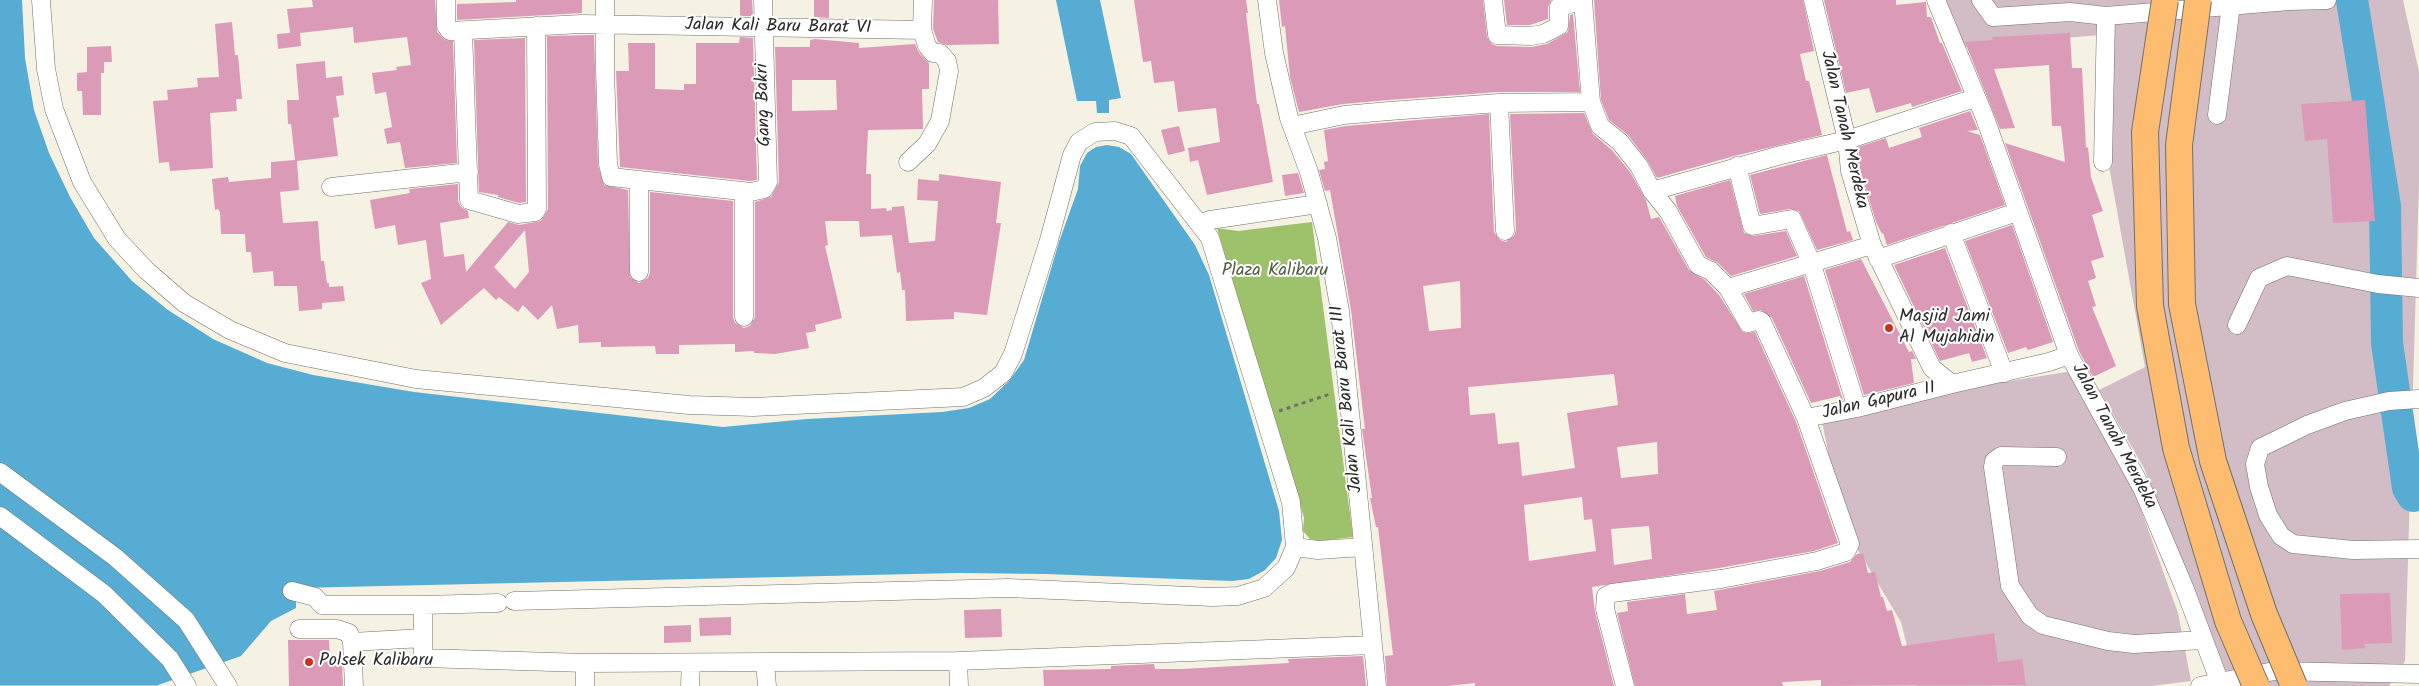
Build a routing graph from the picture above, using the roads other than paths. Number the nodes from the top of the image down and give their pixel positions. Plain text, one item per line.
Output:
1 (42, 0) edge
2 (446, 0) edge
3 (605, 0) edge
4 (763, 0) edge
5 (923, 0) edge
6 (1267, 0) edge
7 (1493, 0) edge
8 (1583, 0) edge
9 (1813, 0) edge
10 (1936, 0) edge
11 (1981, 0) edge
12 (2165, 0) edge
13 (2198, 0) edge
14 (2288, 0) edge
15 (2327, 0) edge
16 (2067, 6) edge
17 (2231, 6) junction
18 (2106, 16) junction
19 (605, 25) junction
20 (536, 26) junction
21 (763, 27) junction
22 (922, 30) junction
23 (463, 31) junction
24 (1975, 98) junction
25 (1591, 102) junction
26 (1499, 103) junction
27 (2217, 115) dead end
28 (1292, 126) junction
29 (1847, 140) junction
30 (908, 162) dead end
31 (2103, 162) dead end
32 (1738, 166) junction
33 (470, 172) junction
34 (638, 180) junction
35 (331, 187) dead end
36 (1652, 191) junction
37 (744, 192) junction
38 (1318, 204) junction
39 (2017, 212) junction
40 (1199, 224) junction
41 (1505, 231) dead end
42 (1951, 233) junction
43 (1875, 252) junction
44 (1811, 262) junction
45 (639, 272) dead end
46 (1728, 288) junction
47 (2419, 288) edge
48 (744, 317) dead end
49 (2237, 325) dead end
50 (2069, 355) junction
51 (2004, 373) junction
52 (1952, 384) junction
53 (2404, 400) edge
54 (1857, 408) junction
55 (1806, 418) junction
56 (2057, 457) dead end
57 (0, 472) edge
58 (0, 516) edge
59 (1296, 547) junction
60 (1363, 547) junction
61 (2419, 550) edge
62 (292, 591) dead end
63 (423, 605) junction
64 (299, 629) dead end
65 (423, 638) junction
66 (2202, 640) junction
67 (352, 642) junction
68 (1373, 645) junction
69 (958, 661) junction
70 (585, 663) junction
71 (691, 663) junction
72 (766, 663) junction
73 (2419, 674) edge
74 (2220, 683) junction
75 (187, 686) edge
76 (228, 686) edge
77 (354, 686) edge
78 (585, 686) edge
79 (690, 686) edge
80 (767, 686) edge
81 (959, 686) edge
82 (1377, 686) edge
83 (1625, 686) edge
84 (2200, 686) edge
85 (2256, 686) edge
86 (2294, 686) edge

1 - 40 street
2 - 23 street
3 - 19 street
4 - 21 street, Gang Bakri
5 - 22 street
6 - 28 street, Jalan Kali Baru Barat III
7 - 8 street
8 - 25 street
9 - 29 street, Jalan Tanah Merdeka
10 - 24 street
11 - 16 street
12 - 85 highway, bridge
13 - 86 highway, bridge
14 - 15 street
14 - 17 street
16 - 18 street
17 - 18 street
17 - 27 street
18 - 31 street
19 - 20 street, Jalan Kali Baru Barat VI
19 - 21 street, Jalan Kali Baru Barat VI
19 - 34 street
20 - 23 street, Jalan Kali Baru Barat VI
20 - 33 street
21 - 22 street, Jalan Kali Baru Barat VI
21 - 37 street, Gang Bakri
22 - 30 street
23 - 33 street
24 - 29 street
24 - 39 street
25 - 26 street
25 - 36 street
26 - 28 street
26 - 41 street
28 - 38 street, Jalan Kali Baru Barat III
29 - 32 street
29 - 43 street, Jalan Tanah Merdeka
32 - 36 street
32 - 44 street
33 - 35 street
34 - 37 street
34 - 45 street
36 - 46 street
37 - 48 street
38 - 40 street
38 - 60 street, Jalan Kali Baru Barat III
39 - 42 street
39 - 50 street
40 - 59 street
42 - 43 street
42 - 51 street
43 - 44 street
43 - 52 street, Jalan Tanah Merdeka
44 - 46 street
44 - 54 street
46 - 55 street
47 - 49 street
50 - 51 street, Jalan Tanah Merdeka
50 - 66 street, Jalan Tanah Merdeka
51 - 52 street, Jalan Tanah Merdeka
52 - 54 street, Jalan Gapura II
53 - 61 street
54 - 55 street, Jalan Gapura II
55 - 83 street
56 - 66 street
57 - 76 street
58 - 75 street
59 - 60 street
59 - 63 street
60 - 68 street, Jalan Kali Baru Barat III
62 - 63 street
63 - 65 street
64 - 67 street
65 - 67 street
65 - 70 street
66 - 74 street, Jalan Tanah Merdeka
67 - 77 street
68 - 69 street
68 - 82 street, Jalan Kali Baru Barat III
69 - 72 street
69 - 81 street
70 - 71 street
70 - 78 street
71 - 72 street
71 - 79 street
72 - 80 street
73 - 74 street
74 - 84 street

